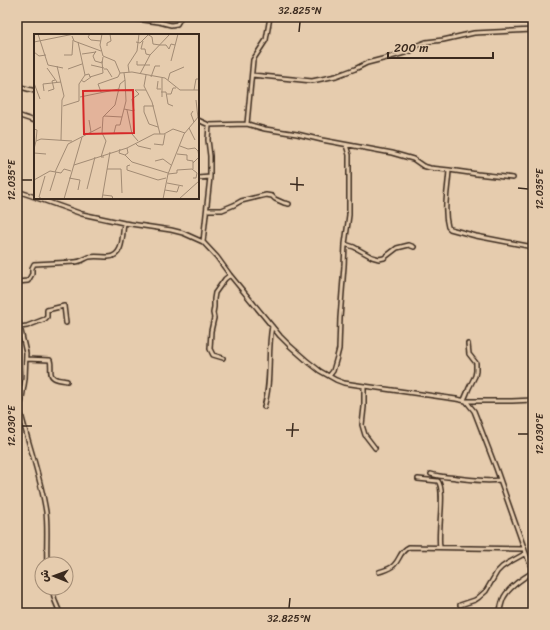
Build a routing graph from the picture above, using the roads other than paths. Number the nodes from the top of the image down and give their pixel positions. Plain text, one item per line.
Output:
1 (121, 17) edge
2 (181, 17) edge
3 (270, 17) edge
4 (533, 30) edge
5 (252, 75) junction
6 (17, 86) edge
7 (34, 91) edge
8 (17, 115) edge
9 (199, 120) edge
10 (34, 121) edge
11 (247, 124) junction
12 (209, 125) junction
13 (346, 144) junction
14 (449, 170) junction
15 (210, 177) junction
16 (199, 178) edge
17 (513, 178) dead end
18 (17, 191) edge
19 (34, 197) edge
20 (39, 199) edge
21 (289, 204) dead end
22 (207, 210) junction
23 (124, 224) junction
24 (203, 242) junction
25 (345, 244) junction
26 (414, 247) dead end
27 (533, 247) edge
28 (230, 275) junction
29 (17, 282) edge
30 (17, 317) edge
31 (66, 323) dead end
32 (272, 326) junction
33 (20, 327) junction
34 (468, 344) dead end
35 (26, 358) junction
36 (223, 358) dead end
37 (329, 376) junction
38 (67, 381) dead end
39 (364, 386) junction
40 (465, 400) junction
41 (533, 400) edge
42 (264, 407) dead end
43 (19, 408) edge
44 (375, 448) dead end
45 (431, 474) dead end
46 (418, 479) dead end
47 (500, 480) junction
48 (440, 547) junction
49 (525, 551) junction
50 (46, 556) edge
51 (379, 572) dead end
52 (533, 572) edge
53 (54, 596) edge
54 (460, 605) dead end
55 (500, 610) dead end
56 (60, 613) edge

1 - 2 street
3 - 5 street
4 - 5 street
5 - 11 street
6 - 7 street
8 - 10 street
9 - 12 street
11 - 12 street
11 - 13 street
12 - 15 street
13 - 14 street
13 - 25 street
14 - 17 street
14 - 27 street
15 - 16 street
15 - 22 street
18 - 19 street
20 - 23 street
21 - 22 street
22 - 24 street
23 - 24 street
23 - 29 street
24 - 28 street
25 - 26 street
25 - 37 street
28 - 32 street
28 - 36 street
30 - 33 street
31 - 33 street
32 - 37 street
32 - 42 street
33 - 35 street
34 - 40 street
35 - 38 street
35 - 43 street
37 - 39 street
39 - 40 street
39 - 44 street
40 - 41 street
40 - 47 street
43 - 50 street
45 - 47 street
46 - 48 street
47 - 49 street
48 - 49 street
48 - 51 street
49 - 52 street
49 - 54 street
52 - 55 street
53 - 56 street

